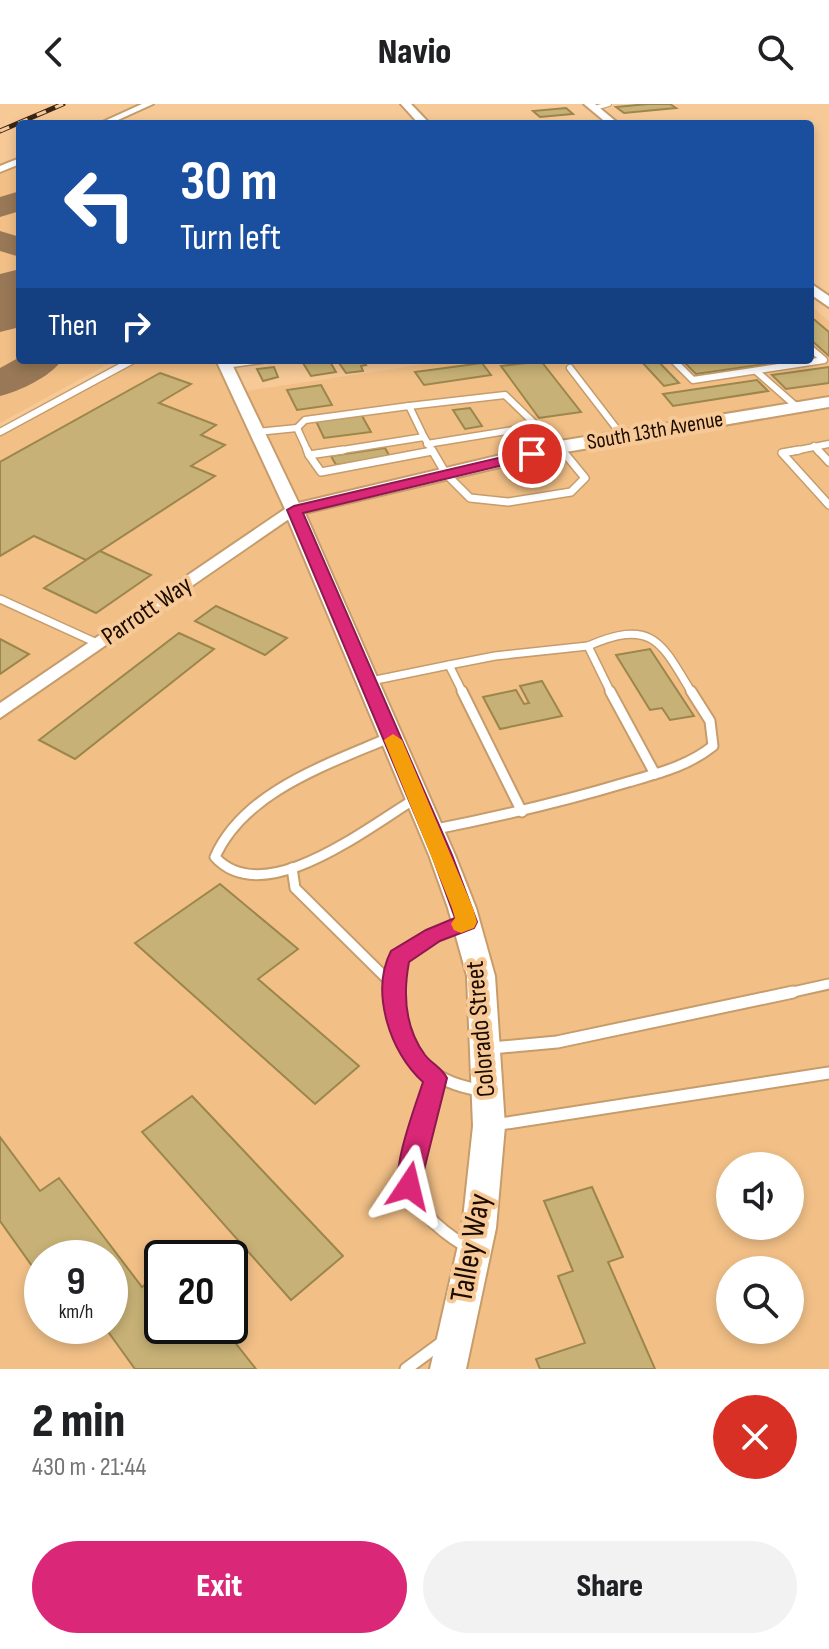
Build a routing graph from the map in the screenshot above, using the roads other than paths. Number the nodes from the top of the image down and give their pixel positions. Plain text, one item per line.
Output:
1 (149, 104) edge
2 (406, 104) edge
3 (609, 104) edge
4 (592, 106) edge
5 (111, 120) edge
6 (421, 120) edge
7 (609, 120) edge
8 (814, 351) edge
9 (814, 362) edge
10 (126, 364) edge
11 (225, 364) edge
12 (677, 364) edge
13 (799, 364) edge
14 (570, 368) dead end
15 (756, 371) junction
16 (829, 402) edge
17 (409, 406) junction
18 (797, 407) junction
19 (538, 426) junction
20 (297, 428) junction
21 (0, 432) edge
22 (257, 432) junction
23 (623, 437) junction
24 (426, 441) junction
25 (829, 444) edge
26 (814, 446) junction
27 (560, 447) junction
28 (432, 451) junction
29 (309, 455) junction
30 (829, 462) edge
31 (446, 474) junction
32 (829, 505) edge
33 (294, 510) junction
34 (0, 599) edge
35 (99, 644) junction
36 (588, 646) junction
37 (449, 665) junction
38 (368, 681) junction
39 (0, 712) edge
40 (391, 736) junction
41 (655, 774) junction
42 (418, 798) junction
43 (522, 812) junction
44 (431, 829) junction
45 (292, 868) junction
46 (466, 922) junction
47 (395, 979) junction
48 (829, 984) edge
49 (487, 1049) junction
50 (829, 1073) edge
51 (435, 1078) junction
52 (488, 1090) junction
53 (489, 1126) junction
54 (474, 1250) junction
55 (455, 1333) junction
56 (406, 1369) edge
57 (448, 1369) edge

1 - 5 street
2 - 6 street
3 - 4 lane
4 - 7 street
8 - 9 lane
10 - 21 lane
11 - 22 street, Colorado Street
12 - 15 lane
13 - 15 lane
14 - 23 lane
15 - 18 lane
16 - 18 main road, South 13th Avenue
17 - 19 lane
17 - 20 lane
17 - 24 lane
18 - 23 main road, South 13th Avenue
19 - 24 lane
19 - 27 lane
20 - 22 lane
20 - 29 lane
22 - 33 street, Colorado Street
23 - 27 main road, South 13th Avenue
24 - 28 lane
24 - 29 lane
25 - 26 lane
26 - 30 lane
26 - 32 lane
27 - 31 main road, South 13th Avenue
27 - 31 lane
28 - 29 lane
28 - 31 lane
31 - 33 main road, South 13th Avenue
33 - 35 street, Parrott Way
33 - 38 main road, Colorado Street
34 - 35 lane
35 - 39 street, Parrott Way
36 - 37 lane
36 - 41 lane
36 - 41 lane
37 - 38 lane
37 - 43 lane
38 - 40 main road, Colorado Street
40 - 42 main road, Colorado Street
40 - 45 lane
41 - 43 lane
42 - 44 main road, Colorado Street
42 - 45 lane
43 - 44 lane
44 - 46 main road, Colorado Street
45 - 47 lane
46 - 47 lane
46 - 49 main road, Colorado Street
47 - 51 lane
48 - 49 lane
49 - 52 main road, Colorado Street
50 - 53 lane
51 - 52 lane
51 - 54 lane
52 - 53 main road, Colorado Street
53 - 54 main road, Talley Way
54 - 55 main road, Talley Way
55 - 56 lane
55 - 57 main road, Talley Way

